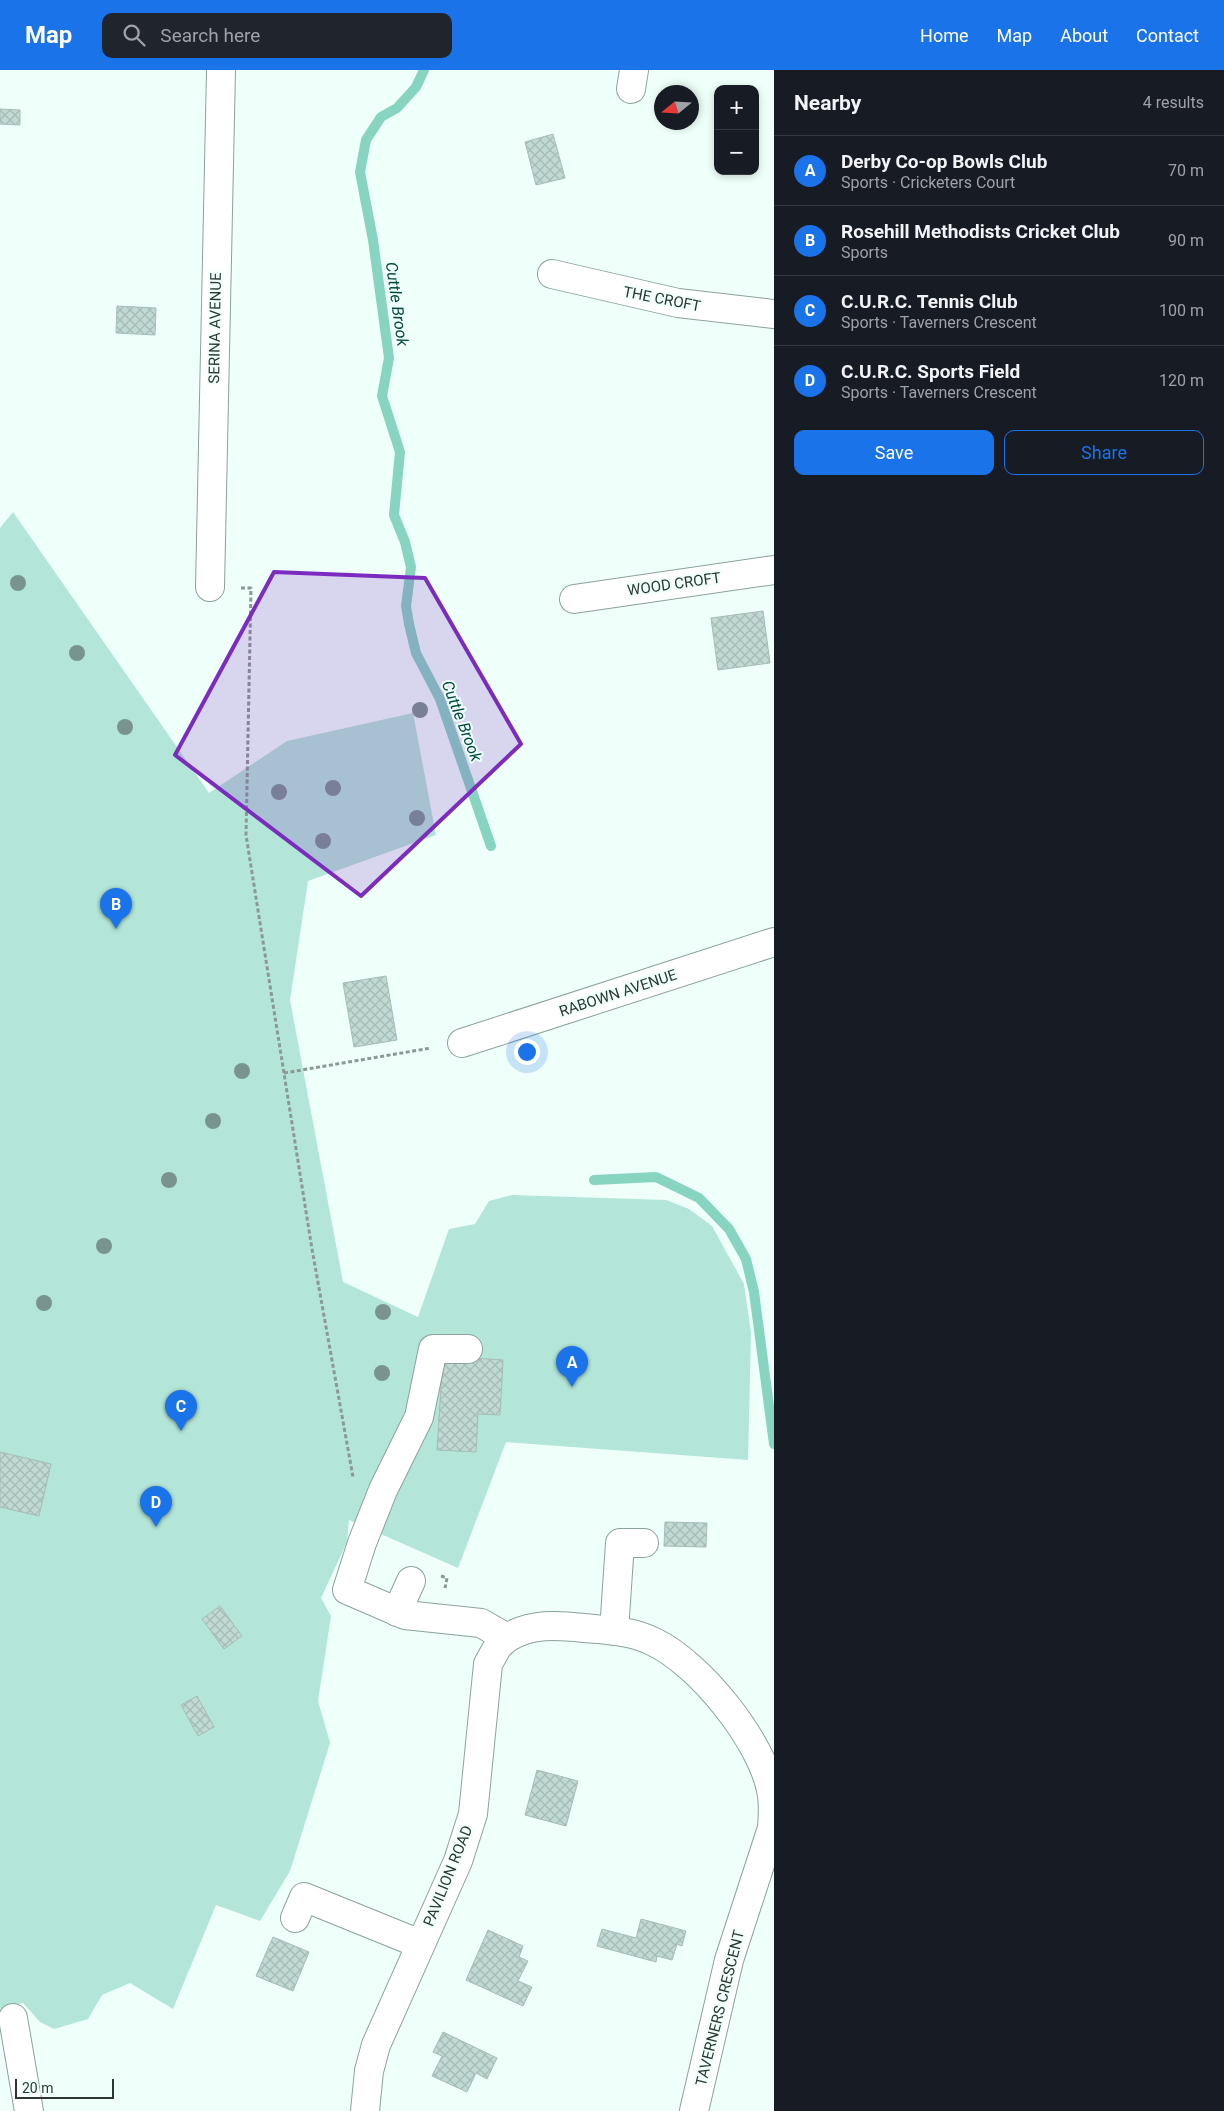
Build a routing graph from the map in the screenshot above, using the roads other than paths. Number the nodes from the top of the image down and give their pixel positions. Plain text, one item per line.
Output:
1 (221, 70) edge
2 (552, 274) dead end
3 (774, 314) edge
4 (774, 570) edge
5 (210, 586) road end
6 (574, 599) dead end
7 (774, 942) edge
8 (462, 1043) road end
9 (468, 1348) dead end
10 (644, 1543) dead end
11 (411, 1581) dead end
12 (397, 1612) junction
13 (614, 1631) junction
14 (507, 1638) junction
15 (766, 1750) edge
16 (295, 1918) dead end
17 (420, 1944) junction
18 (13, 2018) dead end
19 (29, 2111) edge
20 (365, 2111) edge
21 (694, 2111) edge

1 - 5 street, SERINA AVENUE
2 - 3 street, THE CROFT
4 - 6 street, WOOD CROFT
7 - 8 street, RABOWN AVENUE
9 - 12 street
10 - 13 street
11 - 12 street
12 - 14 street
13 - 14 street, TAVERNERS CRESCENT
13 - 15 street, TAVERNERS CRESCENT
14 - 17 street, PAVILION ROAD
15 - 21 street, TAVERNERS CRESCENT
16 - 17 street
17 - 20 street, PAVILION ROAD
18 - 19 street

